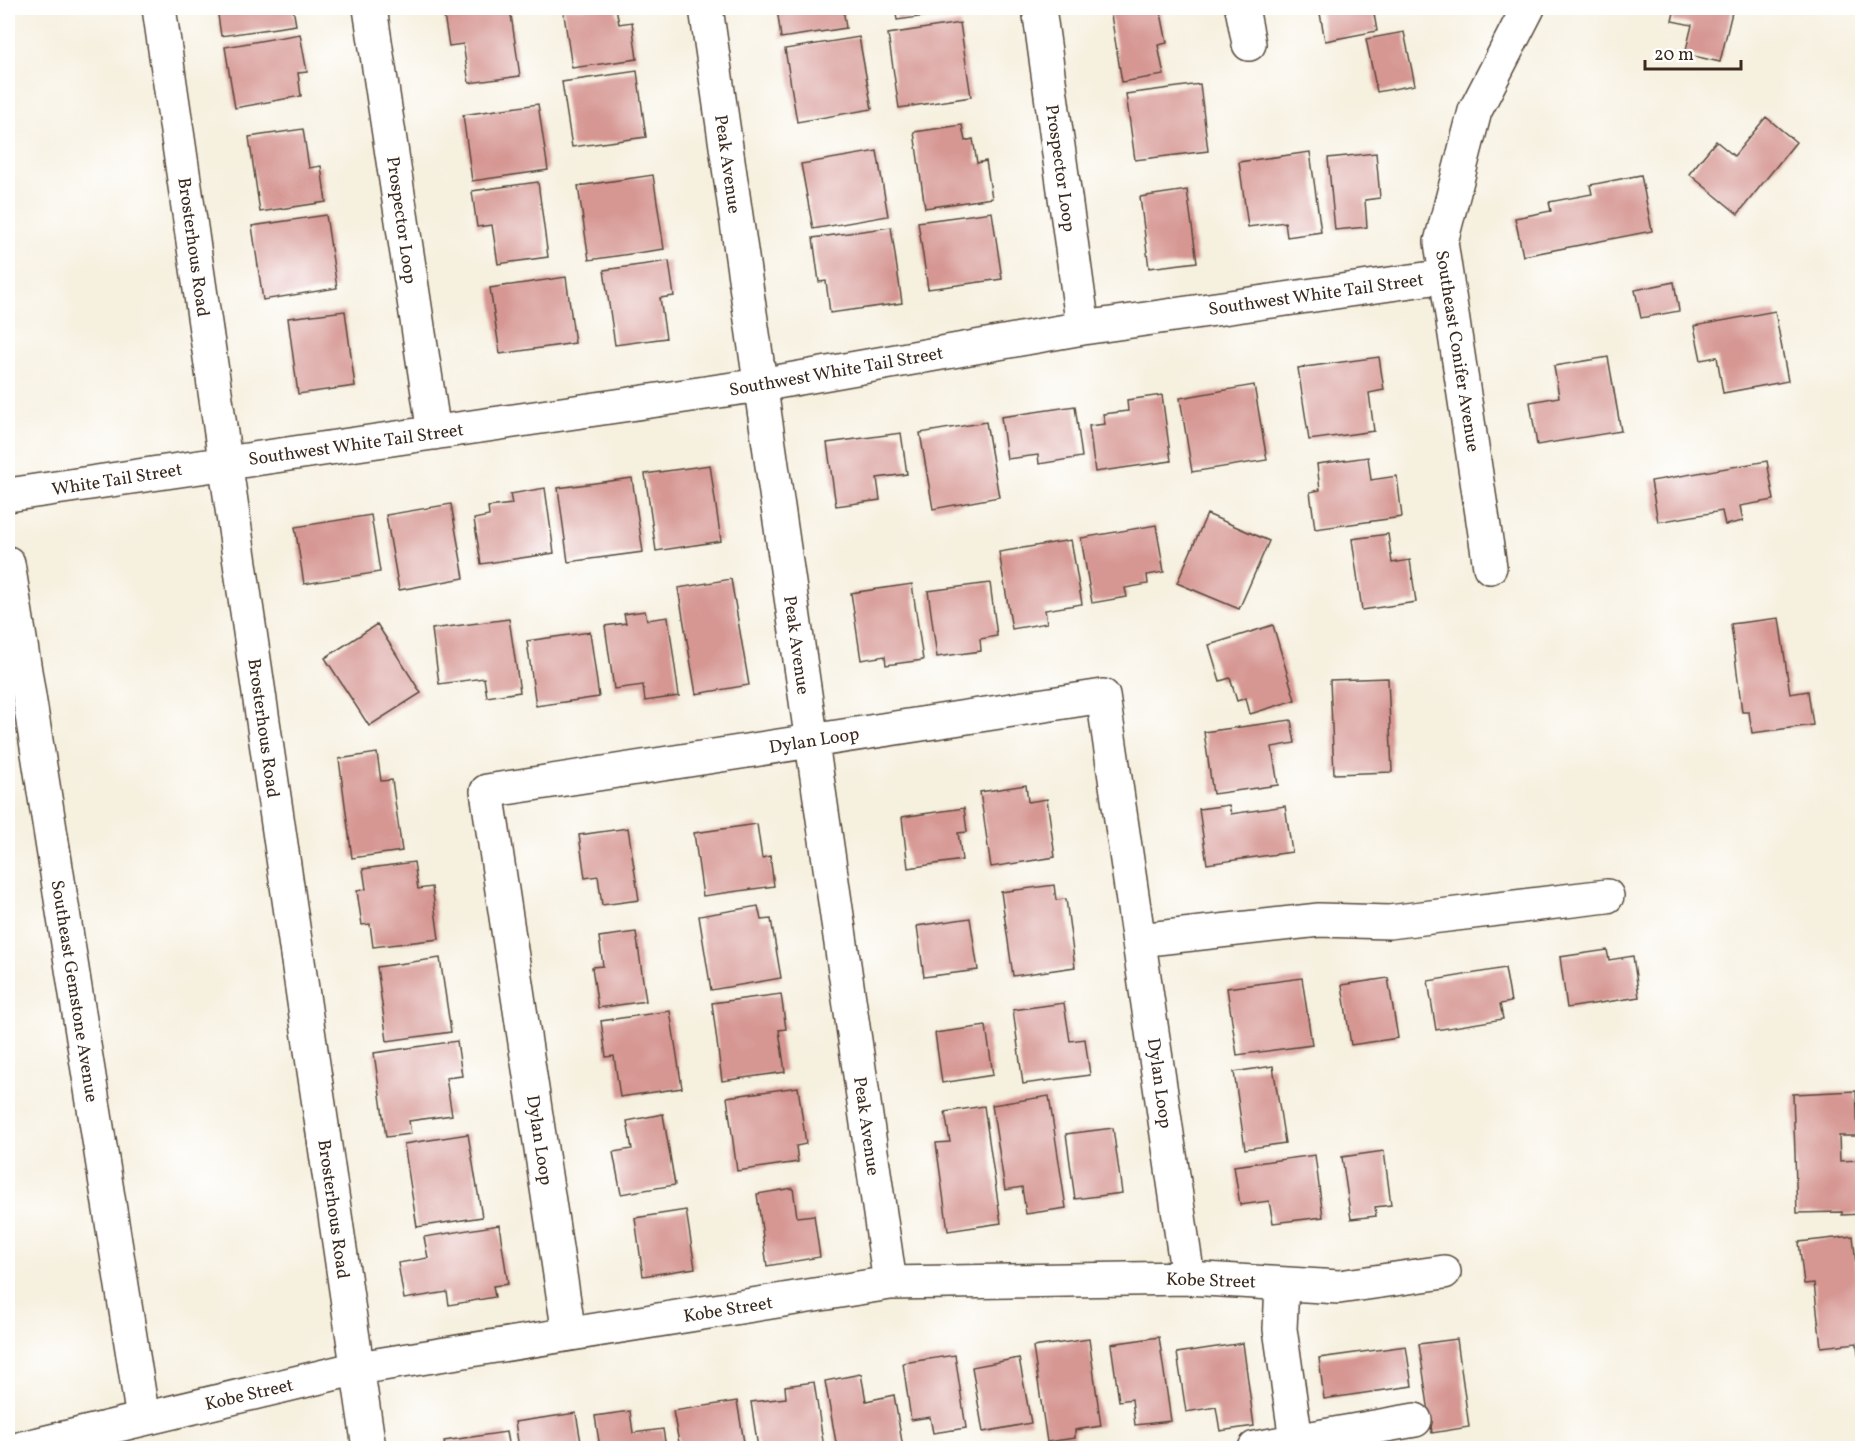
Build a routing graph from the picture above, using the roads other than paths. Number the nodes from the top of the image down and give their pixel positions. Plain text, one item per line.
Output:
1 (159, 8) edge
2 (370, 8) edge
3 (706, 8) edge
4 (1039, 8) edge
5 (1242, 8) edge
6 (1528, 8) edge
7 (1249, 44) dead end
8 (1446, 276) junction
9 (1083, 328) junction
10 (759, 385) junction
11 (434, 433) junction
12 (226, 462) junction
13 (8, 495) edge
14 (8, 563) edge
15 (1490, 567) dead end
16 (811, 740) junction
17 (1607, 896) dead end
18 (1139, 940) junction
19 (1444, 1272) dead end
20 (1188, 1278) junction
21 (890, 1282) junction
22 (1282, 1284) junction
23 (569, 1334) junction
24 (358, 1368) junction
25 (143, 1419) junction
26 (1415, 1420) dead end
27 (1296, 1440) junction
28 (22, 1449) edge
29 (369, 1449) edge
30 (1255, 1449) edge

1 - 12 street, Brosterhous Road
2 - 11 street, Prospector Loop
3 - 10 street, Peak Avenue
4 - 9 street, Prospector Loop
5 - 7 street
6 - 8 street, Southeast Conifer Avenue
8 - 9 street, Southwest White Tail Street
8 - 15 street, Southeast Conifer Avenue
9 - 10 street, Southwest White Tail Street
10 - 11 street, Southwest White Tail Street
10 - 16 street, Peak Avenue
11 - 12 street, Southwest White Tail Street
12 - 13 street, White Tail Street
12 - 24 street, Brosterhous Road
14 - 25 street, Southeast Gemstone Avenue
16 - 18 street, Dylan Loop
16 - 21 street, Peak Avenue
16 - 23 street, Dylan Loop
17 - 18 street
18 - 20 street, Dylan Loop
19 - 22 street, Kobe Street
20 - 21 street, Kobe Street
20 - 22 street, Kobe Street
21 - 23 street, Kobe Street
22 - 27 street
23 - 24 street, Kobe Street
24 - 25 street, Kobe Street
24 - 29 street, Brosterhous Road
25 - 28 street, Kobe Street
26 - 27 street
27 - 30 street

